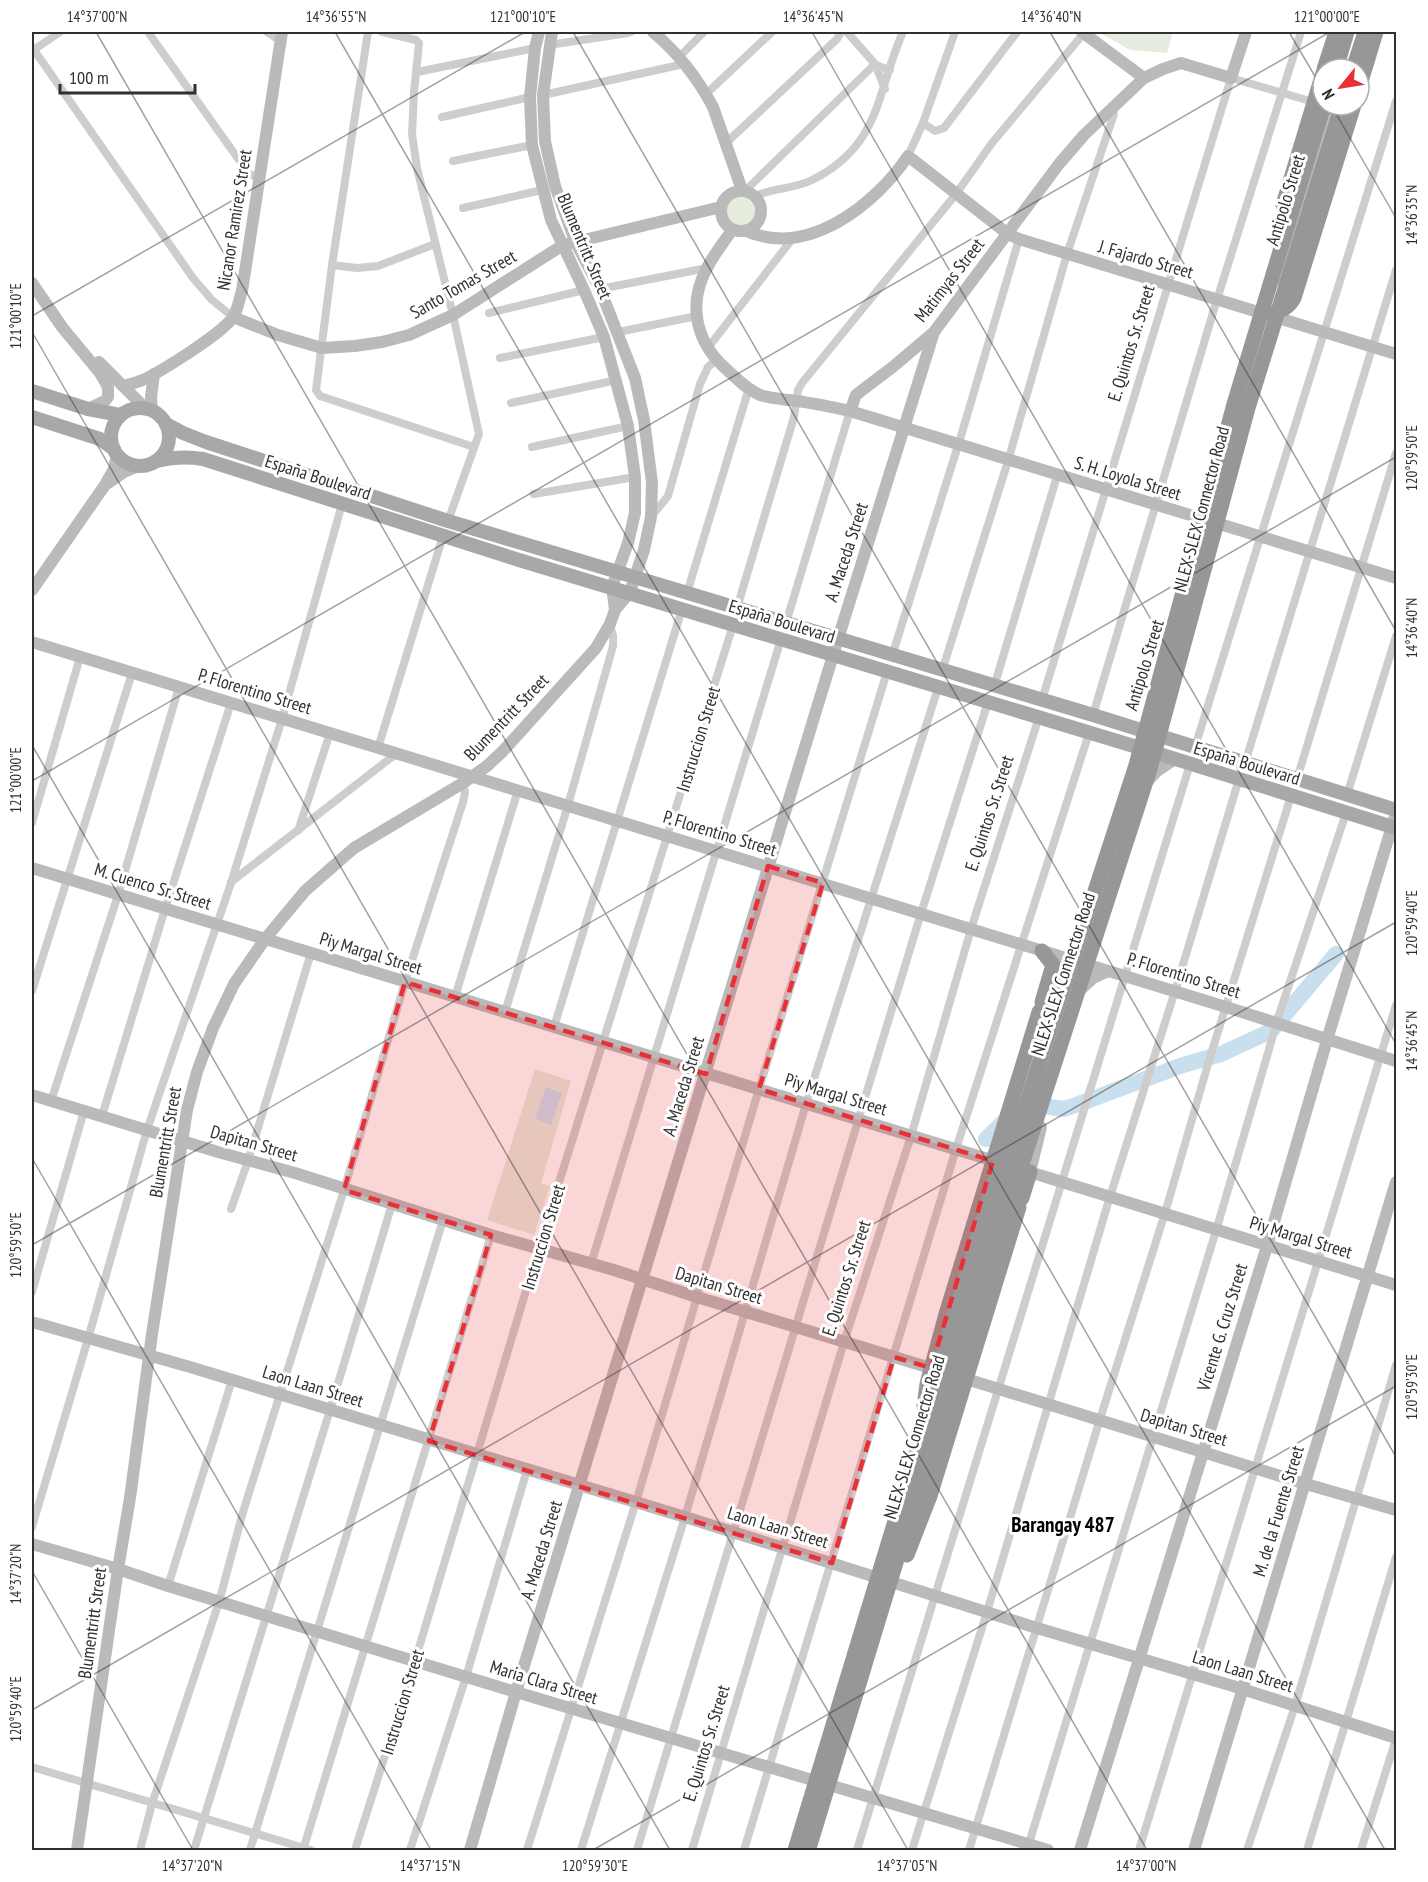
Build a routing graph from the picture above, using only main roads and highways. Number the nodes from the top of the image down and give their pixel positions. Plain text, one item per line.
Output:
1 (1336, 32) edge
2 (1347, 32) edge
3 (1365, 32) edge
4 (1376, 32) edge
5 (1328, 57) edge
6 (1340, 57) edge
7 (1357, 57) edge
8 (1368, 57) edge
9 (1311, 115) edge
10 (1326, 117) edge
11 (1327, 117) edge
12 (1350, 117) edge
13 (1270, 314) road end
14 (32, 392) edge
15 (120, 415) junction
16 (32, 419) edge
17 (166, 424) junction
18 (115, 452) junction
19 (156, 461) junction
20 (1207, 521) road end
21 (1396, 812) edge
22 (1394, 828) edge
23 (1042, 951) road end
24 (1073, 960) road end
25 (1039, 1012) junction
26 (1030, 1172) road end
27 (920, 1441) junction
28 (880, 1618) junction
29 (795, 1851) edge
30 (808, 1851) edge

1 - 5 highway
2 - 6 highway
3 - 7 highway
4 - 8 highway
9 - 20 highway, bridge
10 - 27 highway, NLEX-SLEX Connector Road, bridge
11 - 28 highway, NLEX-SLEX Connector Road, bridge
12 - 13 highway
14 - 15 main road
15 - 17 main road
15 - 18 main road
16 - 18 main road
17 - 19 main road
17 - 21 main road, España Boulevard
18 - 19 main road
19 - 22 main road, España Boulevard
23 - 25 highway
24 - 25 highway
25 - 27 highway, bridge
26 - 28 highway, bridge
27 - 29 highway, NLEX-SLEX Connector Road, bridge
28 - 30 highway, NLEX-SLEX Connector Road, bridge

